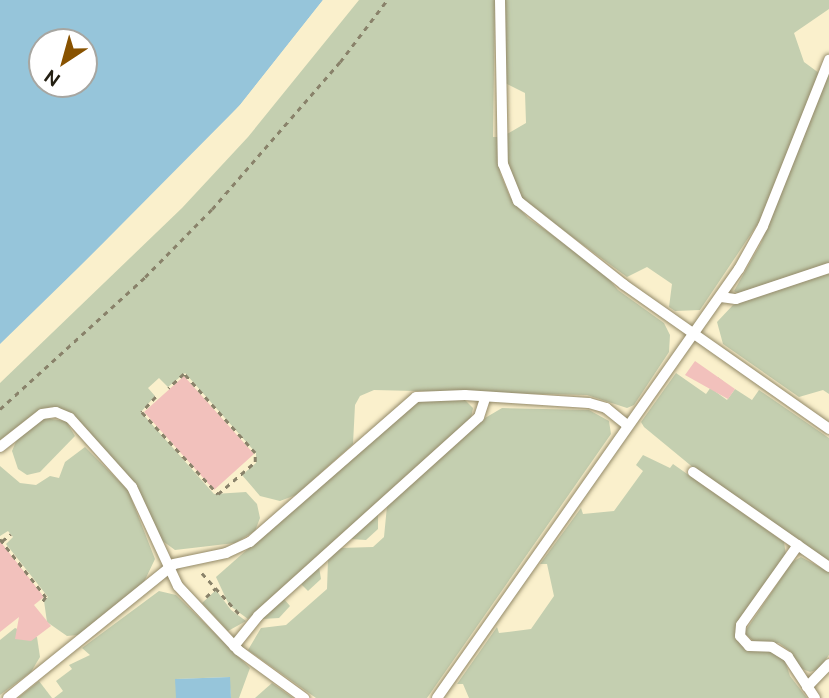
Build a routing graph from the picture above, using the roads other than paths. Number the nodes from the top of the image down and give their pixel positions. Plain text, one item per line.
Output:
1 (500, 0) edge
2 (829, 60) edge
3 (829, 268) edge
4 (721, 297) junction
5 (694, 334) junction
6 (485, 399) junction
7 (628, 426) junction
8 (829, 429) edge
9 (0, 447) edge
10 (693, 472) dead end
11 (798, 545) junction
12 (829, 567) edge
13 (167, 570) junction
14 (234, 646) junction
15 (829, 664) edge
16 (807, 687) junction
17 (8, 698) edge
18 (304, 698) edge
19 (437, 698) edge
20 (815, 698) edge

1 - 5 lane
2 - 4 lane
3 - 4 lane
4 - 5 lane
5 - 7 lane
5 - 8 lane
6 - 7 lane
6 - 13 lane
6 - 14 lane
7 - 19 lane
9 - 13 lane
10 - 11 lane
11 - 12 lane
11 - 16 lane
13 - 14 lane
13 - 17 lane
14 - 18 lane
15 - 16 lane
16 - 20 lane

